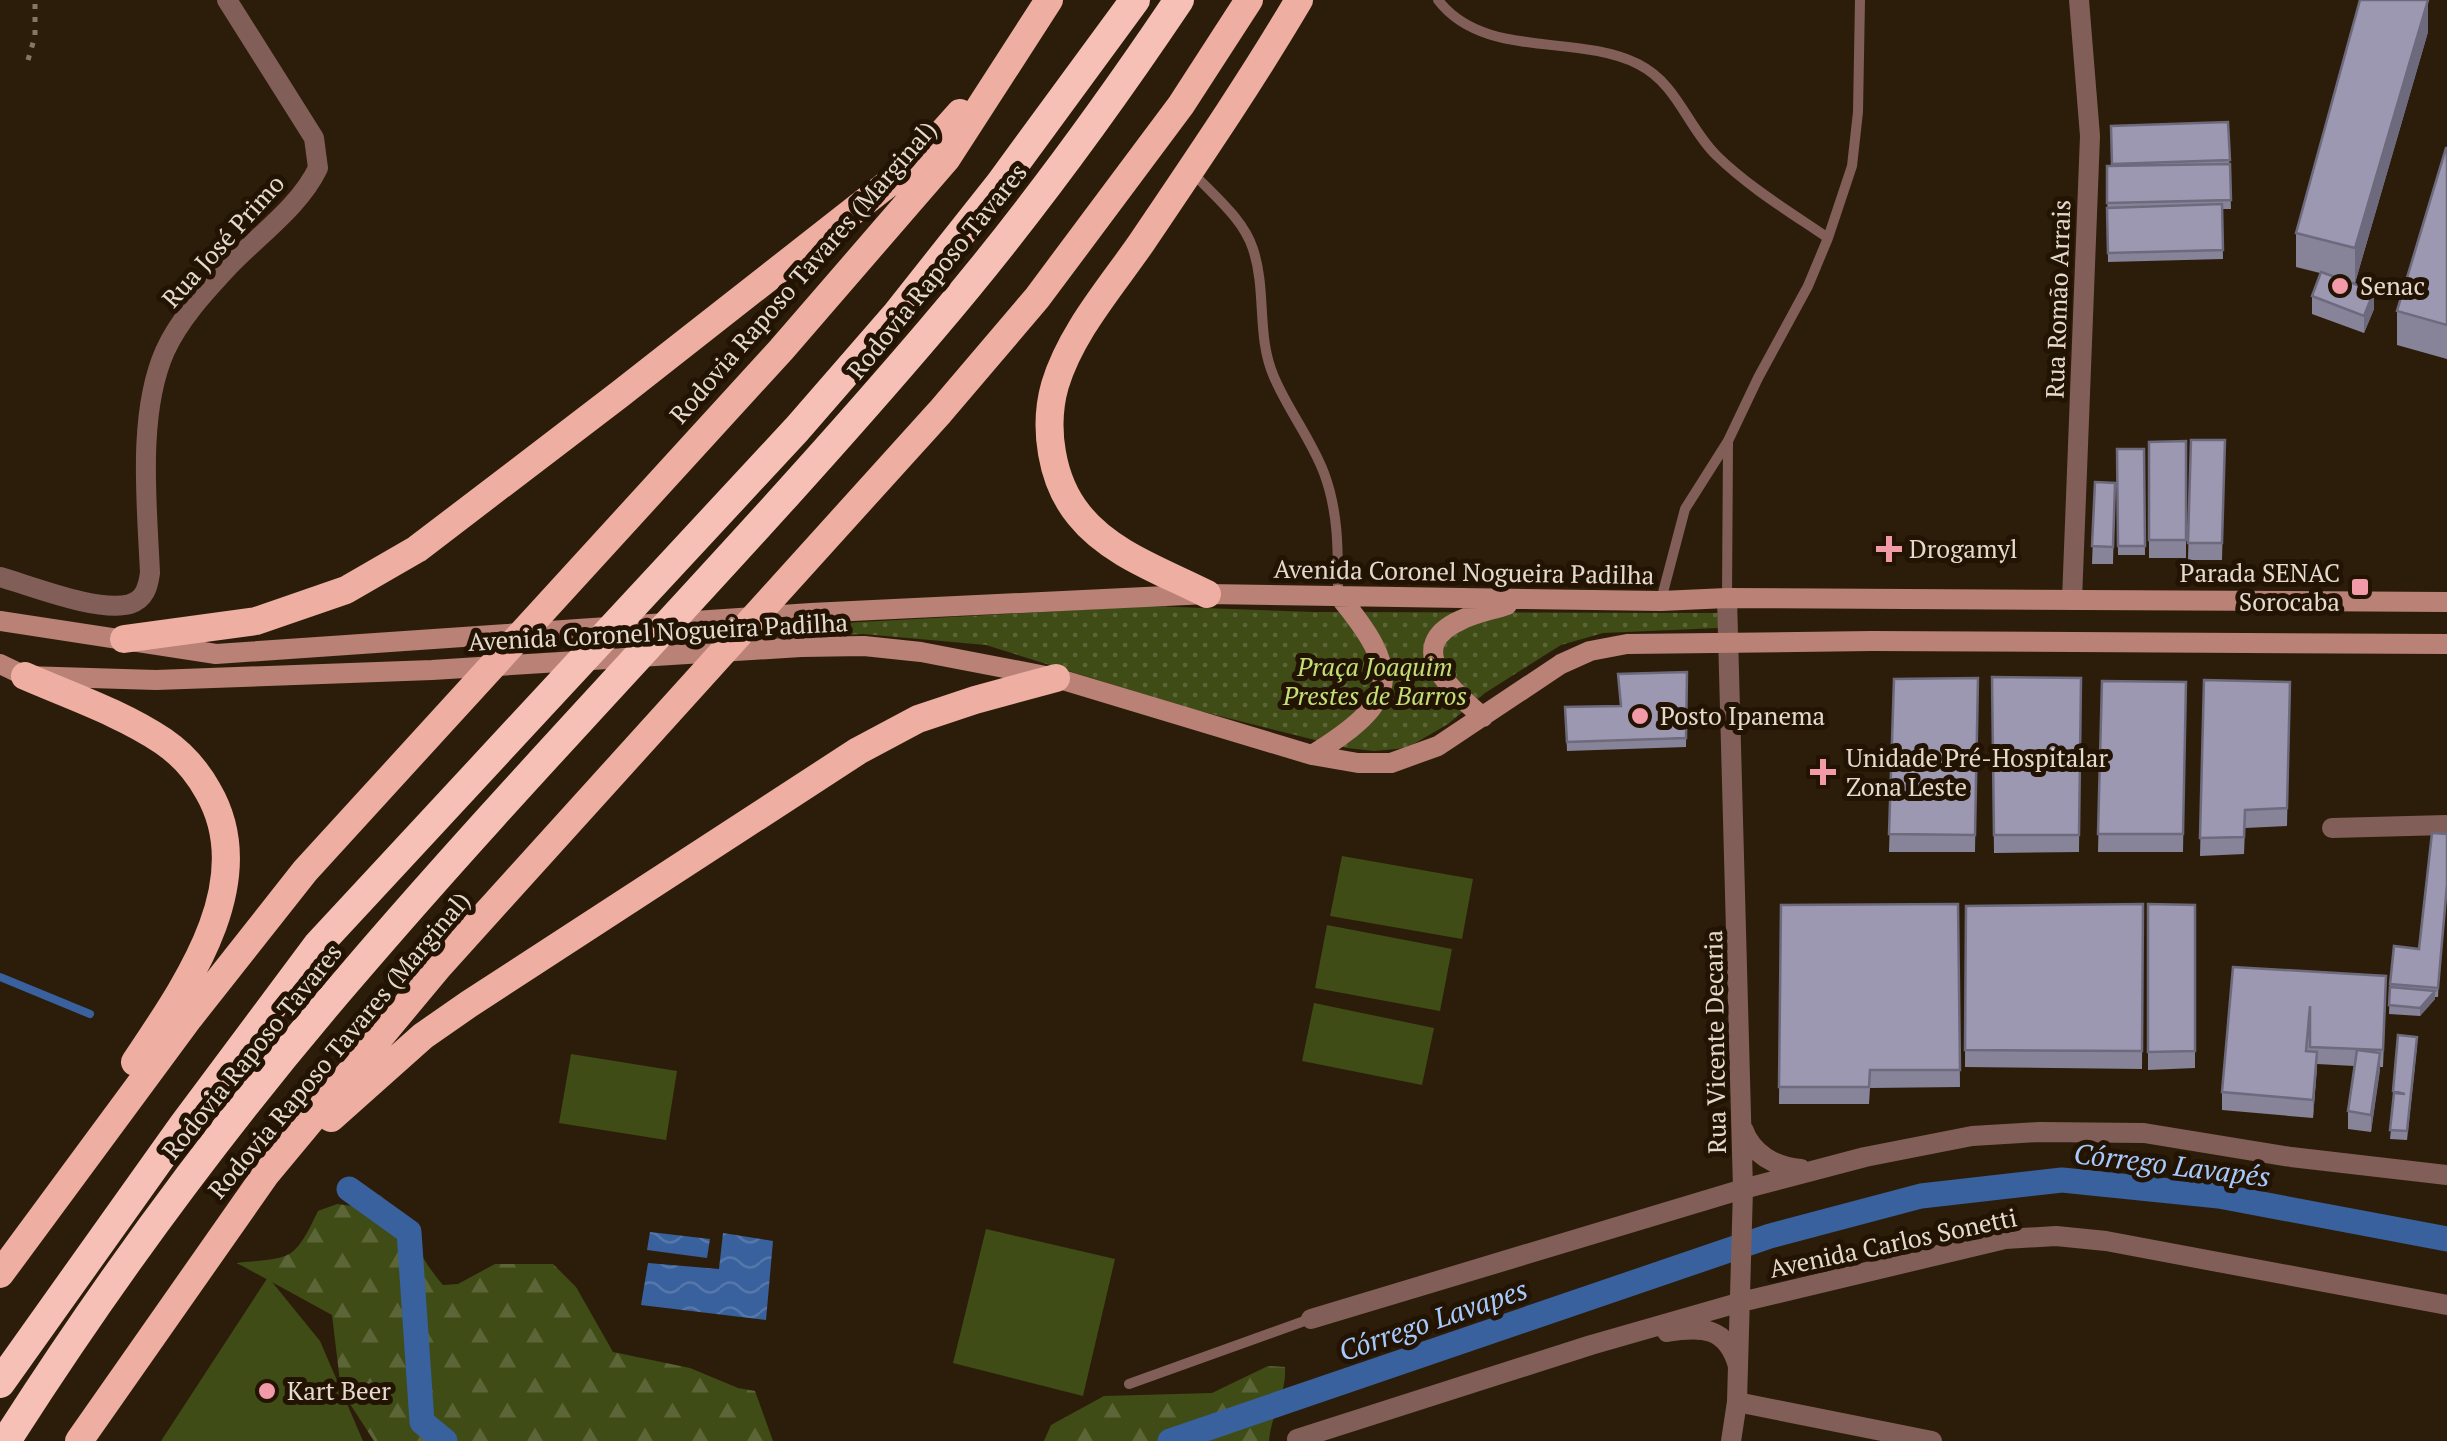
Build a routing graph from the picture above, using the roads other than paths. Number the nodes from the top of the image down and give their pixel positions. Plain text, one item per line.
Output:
1 (227, 0) edge
2 (1048, 0) edge
3 (1135, 0) edge
4 (1179, 0) edge
5 (1249, 0) edge
6 (1300, 0) edge
7 (1438, 0) edge
8 (1860, 0) edge
9 (2079, 0) edge
10 (1025, 41) junction
11 (1190, 170) junction
12 (1828, 238) junction
13 (1728, 441) junction
14 (0, 577) edge
15 (1208, 594) junction
16 (1338, 595) junction
17 (1727, 598) junction
18 (1522, 600) junction
19 (2072, 600) junction
20 (1660, 601) junction
21 (2447, 602) edge
22 (0, 621) edge
23 (124, 639) junction
24 (1728, 641) junction
25 (2447, 644) edge
26 (12, 670) edge
27 (1056, 678) junction
28 (1483, 717) junction
29 (1312, 755) junction
30 (2447, 824) edge
31 (2332, 828) dead end
32 (1742, 1125) junction
33 (1814, 1170) junction
34 (266, 1174) junction
35 (2447, 1174) edge
36 (1742, 1199) junction
37 (0, 1263) edge
38 (0, 1274) edge
39 (1740, 1302) junction
40 (2447, 1304) edge
41 (1311, 1319) joint
42 (1591, 1344) junction
43 (1738, 1366) junction
44 (0, 1383) edge
45 (1129, 1384) dead end
46 (1737, 1402) junction
47 (1297, 1438) dead end
48 (6, 1441) edge
49 (79, 1441) edge
50 (1731, 1441) edge
51 (1932, 1441) edge

1 - 14 street, Rua José Primo
2 - 10 highway, Rodovia Raposo Tavares (Marginal)
3 - 44 highway, Rodovia Raposo Tavares
4 - 48 highway, Rodovia Raposo Tavares
5 - 34 highway, Rodovia Raposo Tavares (Marginal)
6 - 11 highway
7 - 12 lane
8 - 12 lane
9 - 19 street, Rua Romão Arrais
10 - 23 highway
10 - 38 highway, Rodovia Raposo Tavares (Marginal)
11 - 15 highway
11 - 16 lane
12 - 13 lane
13 - 17 lane
13 - 20 lane
15 - 16 main road, Avenida Coronel Nogueira Padilha
15 - 23 main road, Avenida Coronel Nogueira Padilha
16 - 18 main road, Avenida Coronel Nogueira Padilha
16 - 29 main road
17 - 19 main road, Avenida Coronel Nogueira Padilha
17 - 20 main road, Avenida Coronel Nogueira Padilha
17 - 24 street
18 - 20 main road, Avenida Coronel Nogueira Padilha
18 - 28 main road
19 - 21 main road, Avenida Coronel Nogueira Padilha
22 - 23 main road, Avenida Coronel Nogueira Padilha
24 - 25 main road, Avenida Coronel Nogueira Padilha
24 - 28 main road, Avenida Coronel Nogueira Padilha
24 - 32 street, Rua Vicente Decaria
26 - 27 main road, Avenida Coronel Nogueira Padilha
26 - 37 highway
27 - 29 main road, Avenida Coronel Nogueira Padilha
27 - 34 highway
28 - 29 main road, Avenida Coronel Nogueira Padilha
30 - 31 street
32 - 33 street
32 - 36 street, Rua Vicente Decaria
33 - 35 street
33 - 36 street
34 - 49 highway, Rodovia Raposo Tavares (Marginal)
36 - 39 street, Rua Vicente Decaria
36 - 41 street
39 - 40 street, Avenida Carlos Sonetti
39 - 42 street, Avenida Carlos Sonetti
39 - 43 street, Rua Vicente Decaria
41 - 45 lane
42 - 43 street, Avenida Carlos Sonetti
42 - 47 street, Avenida Carlos Sonetti
43 - 46 street, Rua Vicente Decaria
46 - 50 street, Rua Vicente Decaria
46 - 51 street

